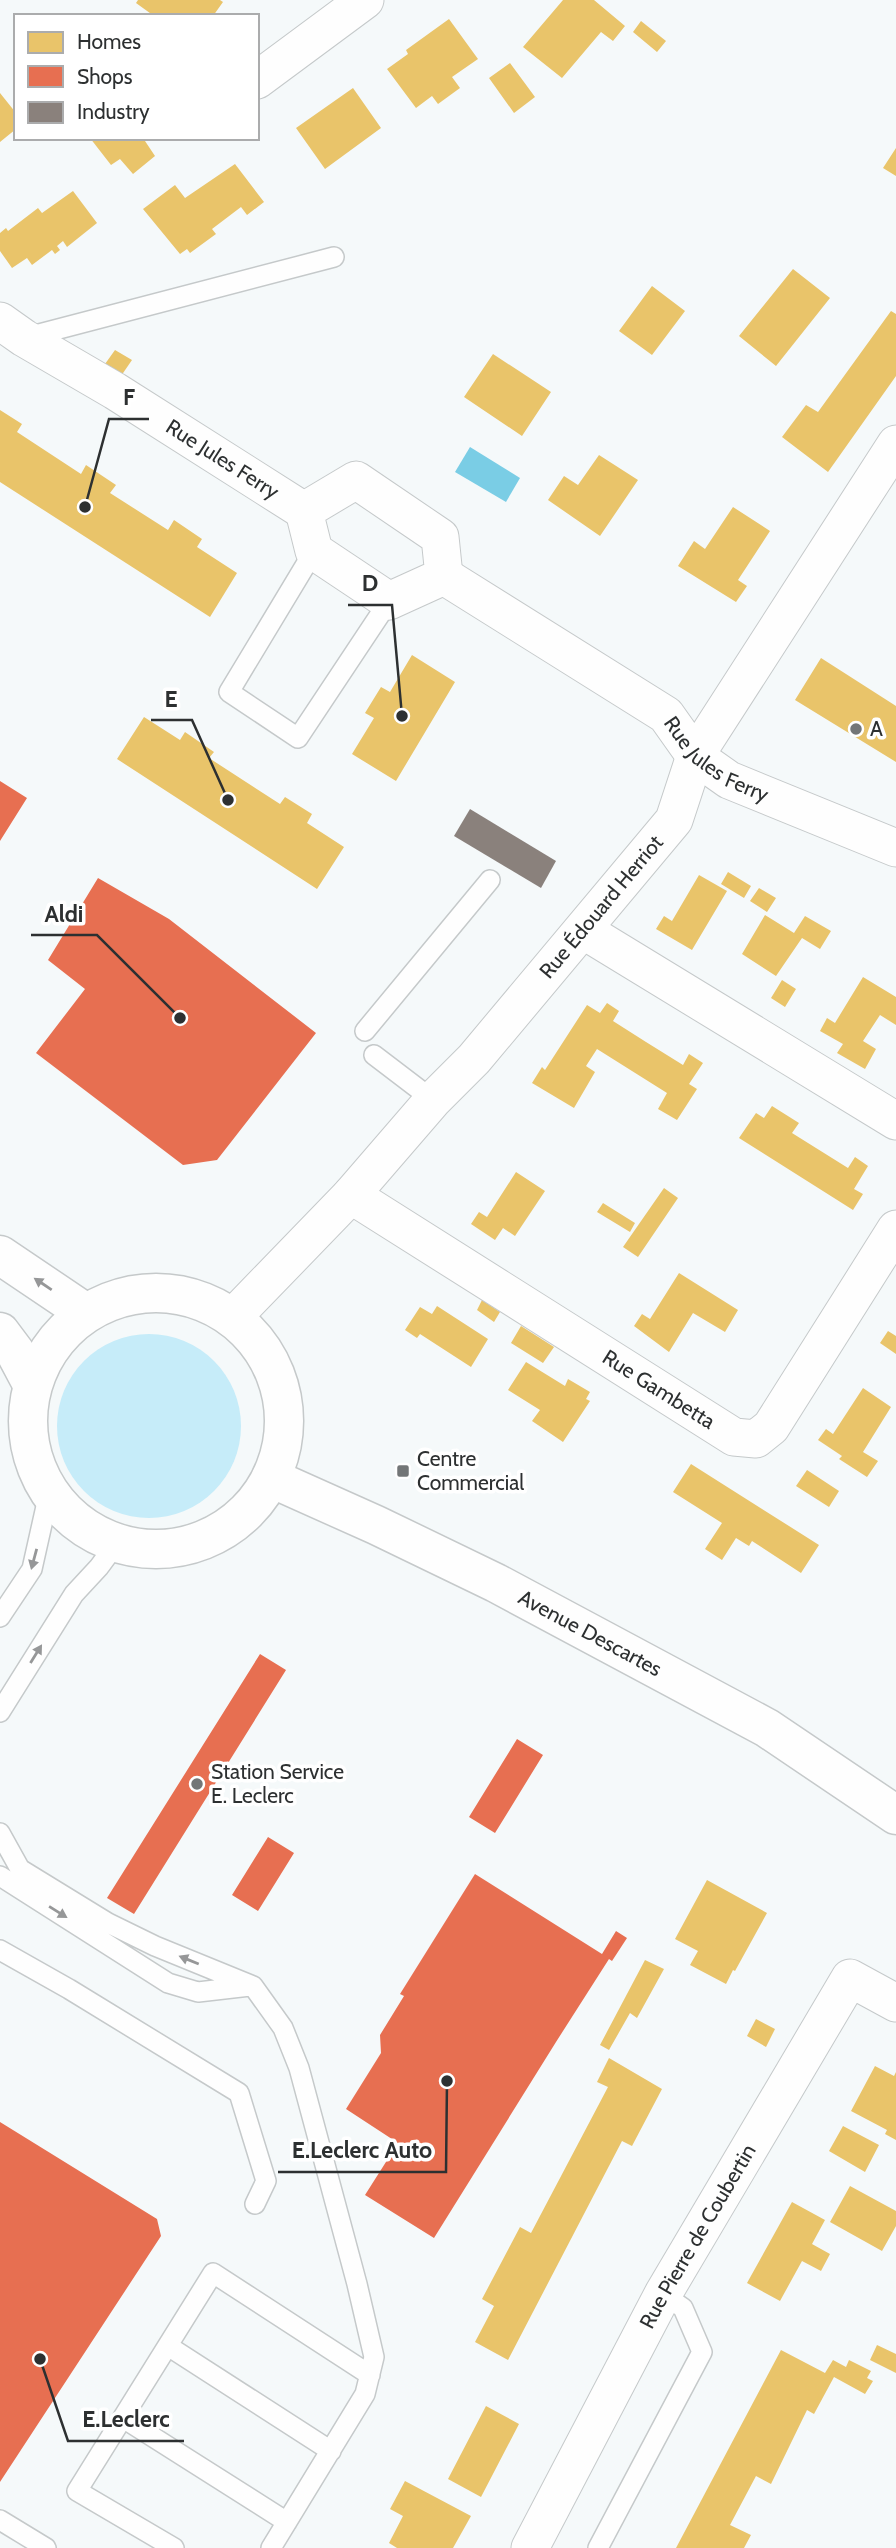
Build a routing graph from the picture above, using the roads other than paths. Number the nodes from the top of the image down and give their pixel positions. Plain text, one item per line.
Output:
1 (365, 0) edge
2 (259, 79) edge
3 (334, 257) dead end
4 (12, 330) edge
5 (896, 444) edge
6 (304, 512) junction
7 (314, 551) junction
8 (444, 576) junction
9 (389, 601) junction
10 (695, 756) junction
11 (896, 848) edge
12 (490, 880) dead end
13 (583, 930) junction
14 (365, 1031) dead end
15 (374, 1055) dead end
16 (433, 1100) junction
17 (896, 1121) edge
18 (351, 1195) junction
19 (896, 1229) edge
20 (0, 1255) edge
21 (86, 1313) junction
22 (233, 1318) junction
23 (0, 1332) edge
24 (32, 1384) junction
25 (271, 1478) junction
26 (49, 1493) junction
27 (116, 1544) junction
28 (0, 1617) edge
29 (0, 1712) edge
30 (896, 1815) edge
31 (0, 1833) edge
32 (0, 1876) edge
33 (0, 1950) edge
34 (253, 1986) junction
35 (896, 2003) edge
36 (255, 2204) dead end
37 (663, 2294) junction
38 (168, 2346) junction
39 (369, 2375) junction
40 (123, 2418) junction
41 (331, 2451) junction
42 (0, 2520) edge
43 (287, 2522) junction
44 (46, 2548) edge
45 (174, 2548) edge
46 (271, 2548) edge
47 (530, 2548) edge
48 (598, 2548) edge

1 - 2 street
3 - 4 lane
4 - 6 street, Rue Jules Ferry
5 - 10 street, Rue Édouard Herriot
6 - 7 street
6 - 8 street
7 - 9 street
7 - 9 lane
8 - 9 street
8 - 10 street, Rue Jules Ferry
10 - 11 street, Rue Jules Ferry
10 - 13 street, Rue Édouard Herriot
12 - 14 lane
13 - 16 street, Rue Édouard Herriot
13 - 17 street
15 - 16 lane
16 - 18 street, Rue Édouard Herriot
18 - 19 street, Rue Gambetta
18 - 22 street, Rue Édouard Herriot
21 -> 20 main road
21 - 22 main road
21 - 24 main road
22 - 25 main road
23 - 24 main road
24 - 26 main road
25 - 27 main road
25 - 30 main road, Avenue Descartes
26 - 27 main road
26 -> 28 lane
29 -> 27 lane
34 -> 31 lane
32 -> 34 lane
33 - 36 lane
34 - 39 lane
35 - 37 street, Rue Pierre de Coubertin
37 - 47 street, Rue Pierre de Coubertin
37 - 48 lane
38 - 39 lane
38 - 40 lane
38 - 41 lane
39 - 41 lane
40 - 43 lane
40 - 45 lane
41 - 43 lane
42 - 44 lane
43 - 46 lane

